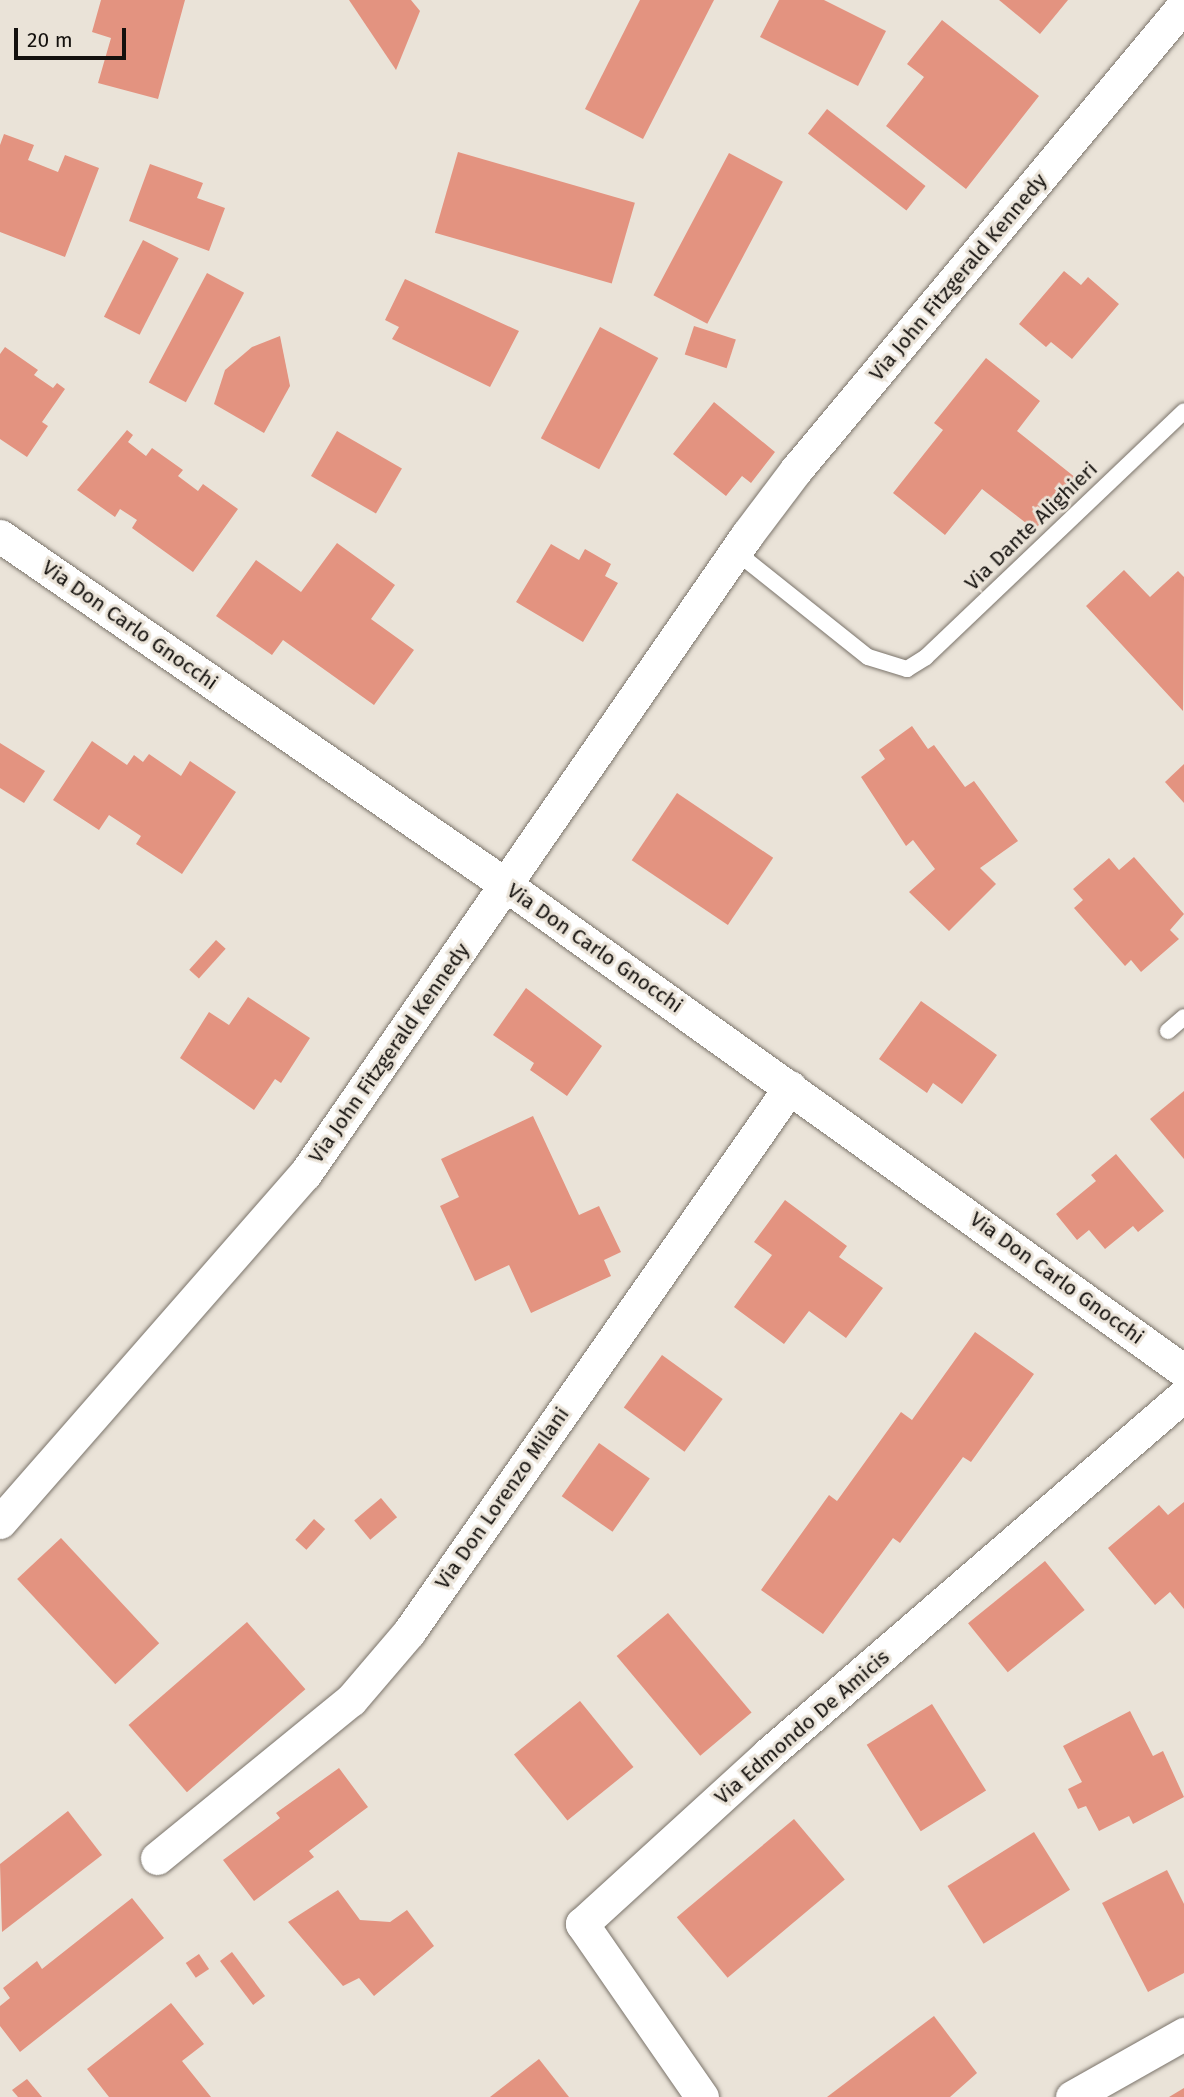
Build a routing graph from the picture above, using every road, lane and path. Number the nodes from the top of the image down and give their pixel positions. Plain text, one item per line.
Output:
1 (1184, 5) edge
2 (1184, 411) edge
3 (0, 536) edge
4 (736, 551) junction
5 (506, 885) junction
6 (1184, 1017) edge
7 (1167, 1031) dead end
8 (790, 1087) junction
9 (1184, 1371) edge
10 (1184, 1395) edge
11 (0, 1522) edge
12 (158, 1857) dead end
13 (1184, 2034) edge
14 (702, 2097) edge
15 (1072, 2097) edge

1 - 4 street, Via John Fitzgerald Kennedy
2 - 4 lane, Via Dante Alighieri
3 - 5 street, Via Don Carlo Gnocchi
4 - 5 street, Via John Fitzgerald Kennedy
5 - 8 street, Via Don Carlo Gnocchi
5 - 11 street, Via John Fitzgerald Kennedy
6 - 7 lane
8 - 9 street, Via Don Carlo Gnocchi
8 - 12 street, Via Don Lorenzo Milani
10 - 14 street, Via Edmondo De Amicis
13 - 15 street

